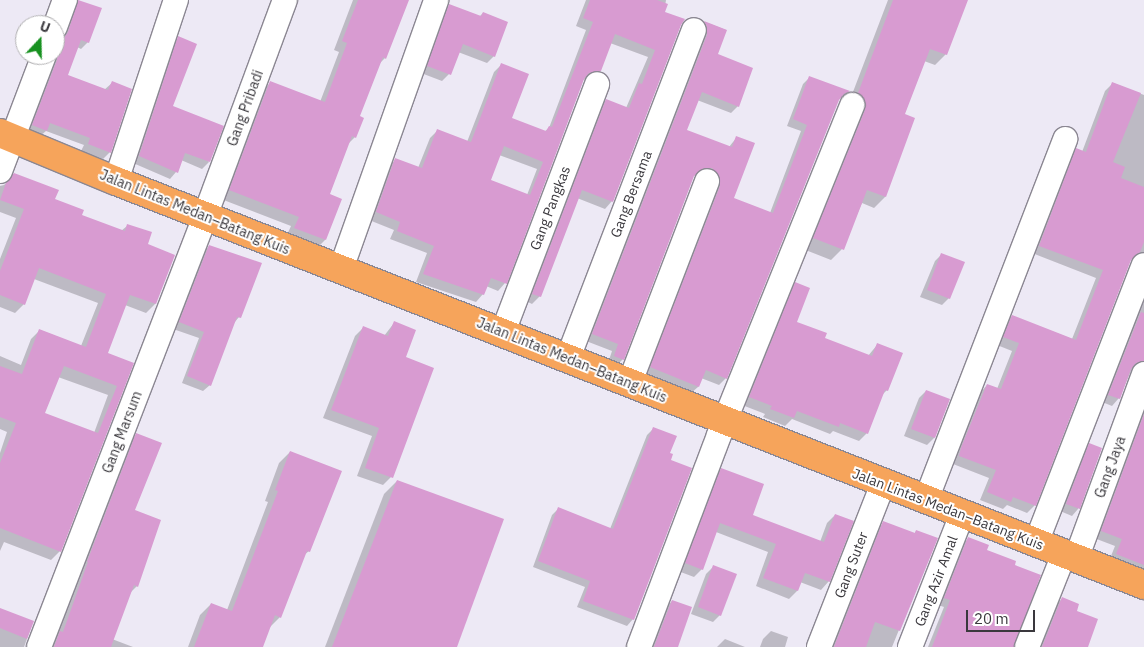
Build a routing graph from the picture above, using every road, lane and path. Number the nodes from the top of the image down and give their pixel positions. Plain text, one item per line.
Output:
1 (65, 0) edge
2 (176, 0) edge
3 (285, 0) edge
4 (436, 0) edge
5 (59, 15) edge
6 (694, 30) dead end
7 (39, 65) edge
8 (597, 84) dead end
9 (852, 105) dead end
10 (6, 135) edge
11 (1065, 139) dead end
12 (0, 171) edge
13 (116, 181) junction
14 (707, 181) dead end
15 (206, 216) junction
16 (1144, 265) edge
17 (341, 270) junction
18 (503, 332) junction
19 (568, 358) junction
20 (1144, 374) edge
21 (630, 382) junction
22 (725, 422) junction
23 (883, 484) junction
24 (926, 500) junction
25 (962, 514) junction
26 (1036, 543) junction
27 (1070, 556) junction
28 (1144, 585) edge
29 (39, 647) edge
30 (639, 647) edge
31 (819, 647) edge
32 (910, 647) edge
33 (1027, 647) edge

1 - 5 street
2 - 13 street
3 - 15 street, Gang Pribadi
4 - 17 street
6 - 19 street, Gang Bersama
7 - 10 street
8 - 18 street, Gang Pangkas
9 - 22 street
10 - 12 street
10 - 13 highway, Jalan Lintas Medan–Batang Kuis
11 - 24 street
13 - 15 highway, Jalan Lintas Medan–Batang Kuis
14 - 21 street
15 - 17 highway, Jalan Lintas Medan–Batang Kuis
15 - 29 street, Gang Marsum
16 - 26 street
17 - 18 highway, Jalan Lintas Medan–Batang Kuis
18 - 19 highway, Jalan Lintas Medan–Batang Kuis
19 - 21 highway, Jalan Lintas Medan–Batang Kuis
20 - 27 street, Gang Jaya
21 - 22 highway, Jalan Lintas Medan–Batang Kuis
22 - 23 highway, Jalan Lintas Medan–Batang Kuis
22 - 30 street
23 - 24 highway, Jalan Lintas Medan–Batang Kuis
23 - 31 street, Gang Suter
24 - 25 highway, Jalan Lintas Medan–Batang Kuis
25 - 26 highway, Jalan Lintas Medan–Batang Kuis
25 - 32 street, Gang Azir Amal
26 - 27 highway, Jalan Lintas Medan–Batang Kuis
27 - 28 highway, Jalan Lintas Medan–Batang Kuis
27 - 33 street, Gang Jaya

